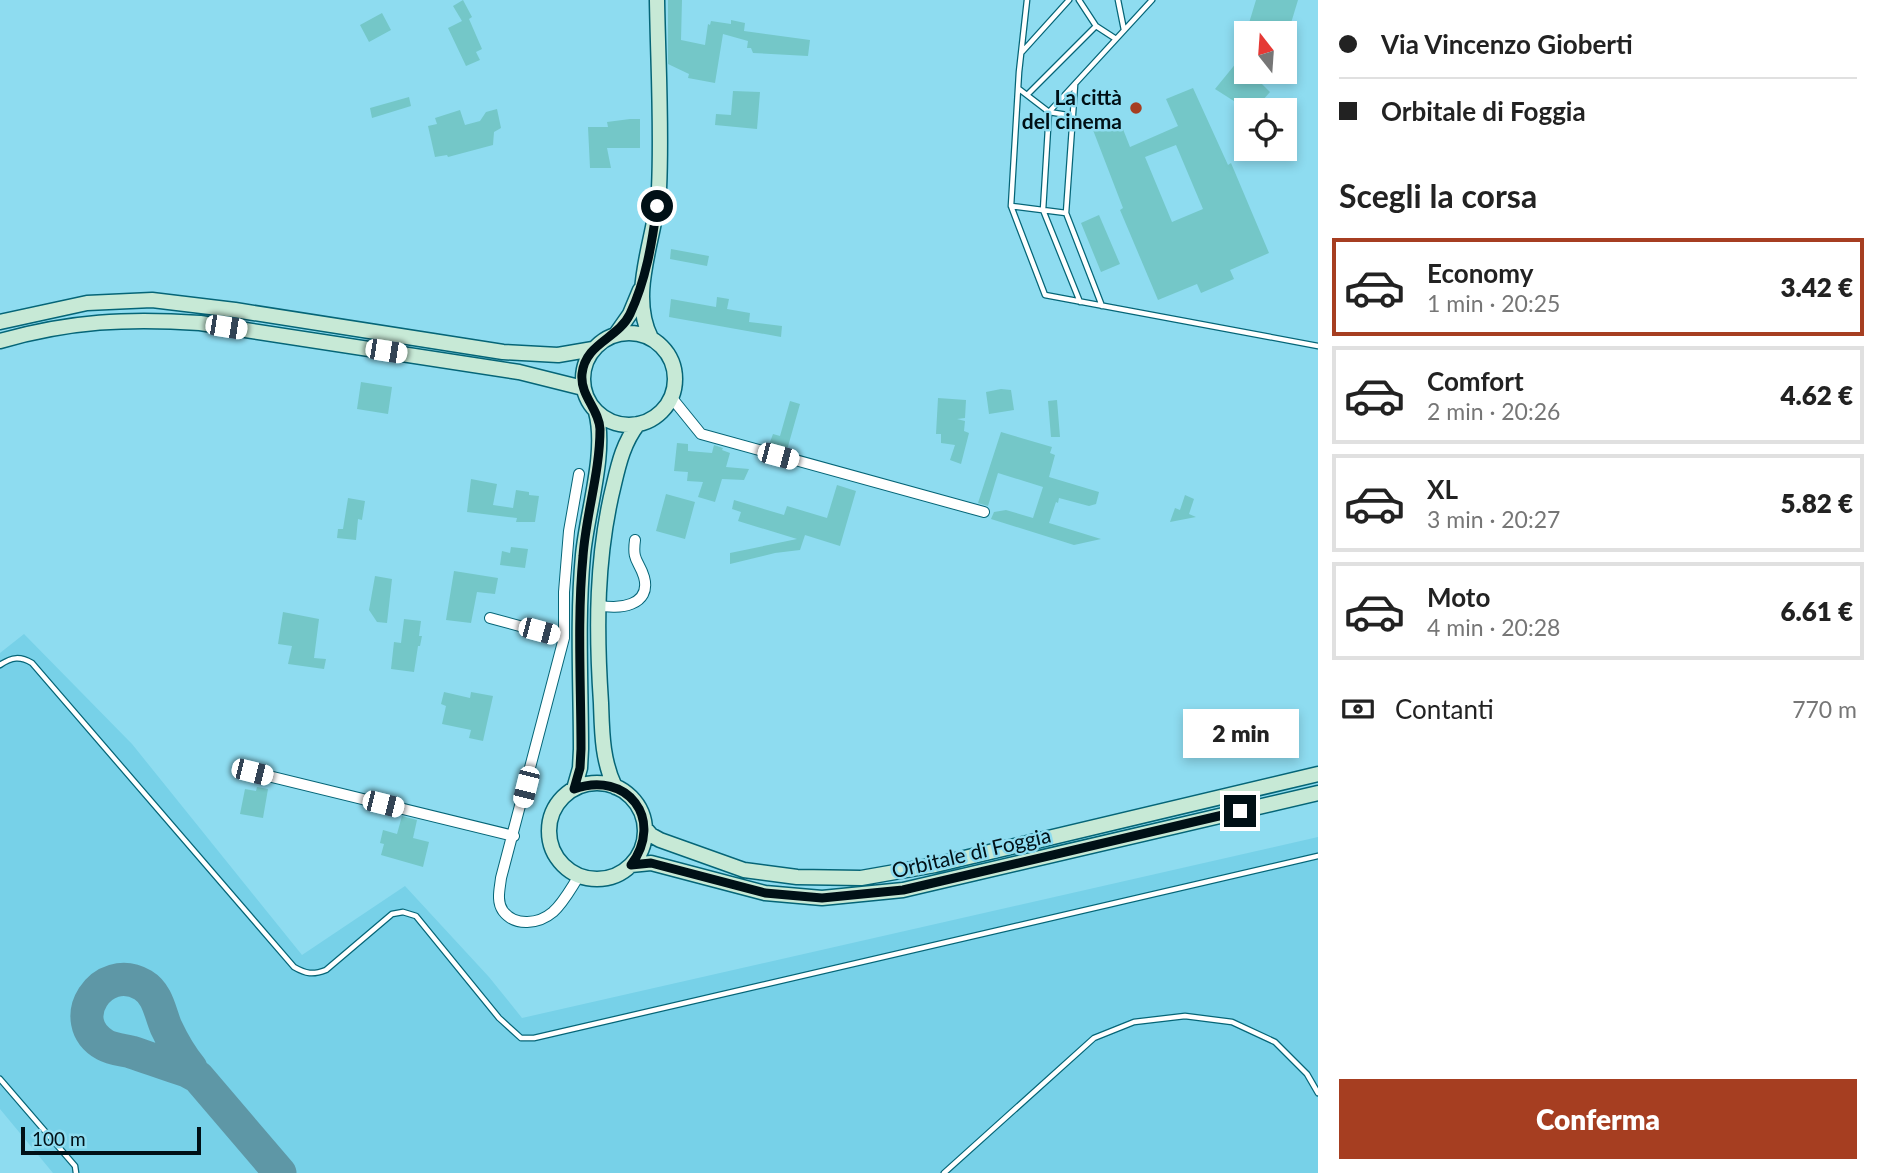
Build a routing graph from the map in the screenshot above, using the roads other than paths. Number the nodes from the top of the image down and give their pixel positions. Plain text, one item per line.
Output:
1 (657, 0) edge
2 (1027, 0) edge
3 (1069, 0) edge
4 (1079, 0) edge
5 (1118, 0) edge
6 (1152, 0) edge
7 (1096, 26) junction
8 (1124, 31) junction
9 (1116, 39) junction
10 (1021, 53) junction
11 (1075, 84) junction
12 (1018, 88) junction
13 (1027, 95) junction
14 (1049, 112) junction
15 (1073, 116) junction
16 (1011, 205) junction
17 (1043, 210) junction
18 (1066, 213) junction
19 (642, 285) junction
20 (1080, 302) junction
21 (1102, 306) junction
22 (0, 322) edge
23 (616, 334) junction
24 (652, 338) junction
25 (0, 341) edge
26 (1318, 346) edge
27 (593, 349) junction
28 (583, 388) junction
29 (671, 397) junction
30 (596, 412) junction
31 (638, 424) junction
32 (579, 474) dead end
33 (984, 512) dead end
34 (635, 540) dead end
35 (598, 605) junction
36 (490, 618) dead end
37 (564, 638) junction
38 (0, 665) edge
39 (252, 772) dead end
40 (1318, 774) edge
41 (615, 787) junction
42 (574, 789) junction
43 (1318, 793) edge
44 (645, 828) junction
45 (514, 836) junction
46 (1318, 856) edge
47 (631, 865) junction
48 (579, 876) junction
49 (0, 1079) edge
50 (1318, 1093) edge
51 (76, 1173) edge
52 (944, 1173) edge

1 - 19 main road
2 - 10 lane
3 - 10 lane
4 - 7 lane
5 - 8 lane
6 - 8 lane
7 - 9 lane
7 - 13 lane
8 - 9 lane
9 - 11 lane
10 - 12 lane
11 - 14 lane
11 - 15 lane
12 - 13 lane
12 - 16 lane
13 - 14 lane
14 - 15 lane
14 - 17 lane
15 - 18 lane
16 - 17 lane
16 - 20 lane
17 - 18 lane
17 - 20 lane
18 - 21 lane
19 - 23 main road
19 - 24 main road
20 - 21 lane
21 - 26 lane
22 - 27 main road
23 - 24 main road
23 - 27 main road
24 - 29 main road
25 - 28 main road
27 - 28 main road
28 - 30 main road
29 - 31 main road
29 - 33 street
30 - 31 main road
30 - 42 main road
31 - 35 main road
32 - 37 street
34 - 35 street
35 - 41 main road
36 - 37 street
37 - 45 street
38 - 46 lane
39 - 45 street
40 - 44 main road, Orbitale di Foggia
41 - 42 main road
41 - 44 main road
42 - 48 main road
43 - 47 main road, Orbitale di Foggia
44 - 47 main road
45 - 48 street
47 - 48 main road
49 - 51 lane
50 - 52 lane

